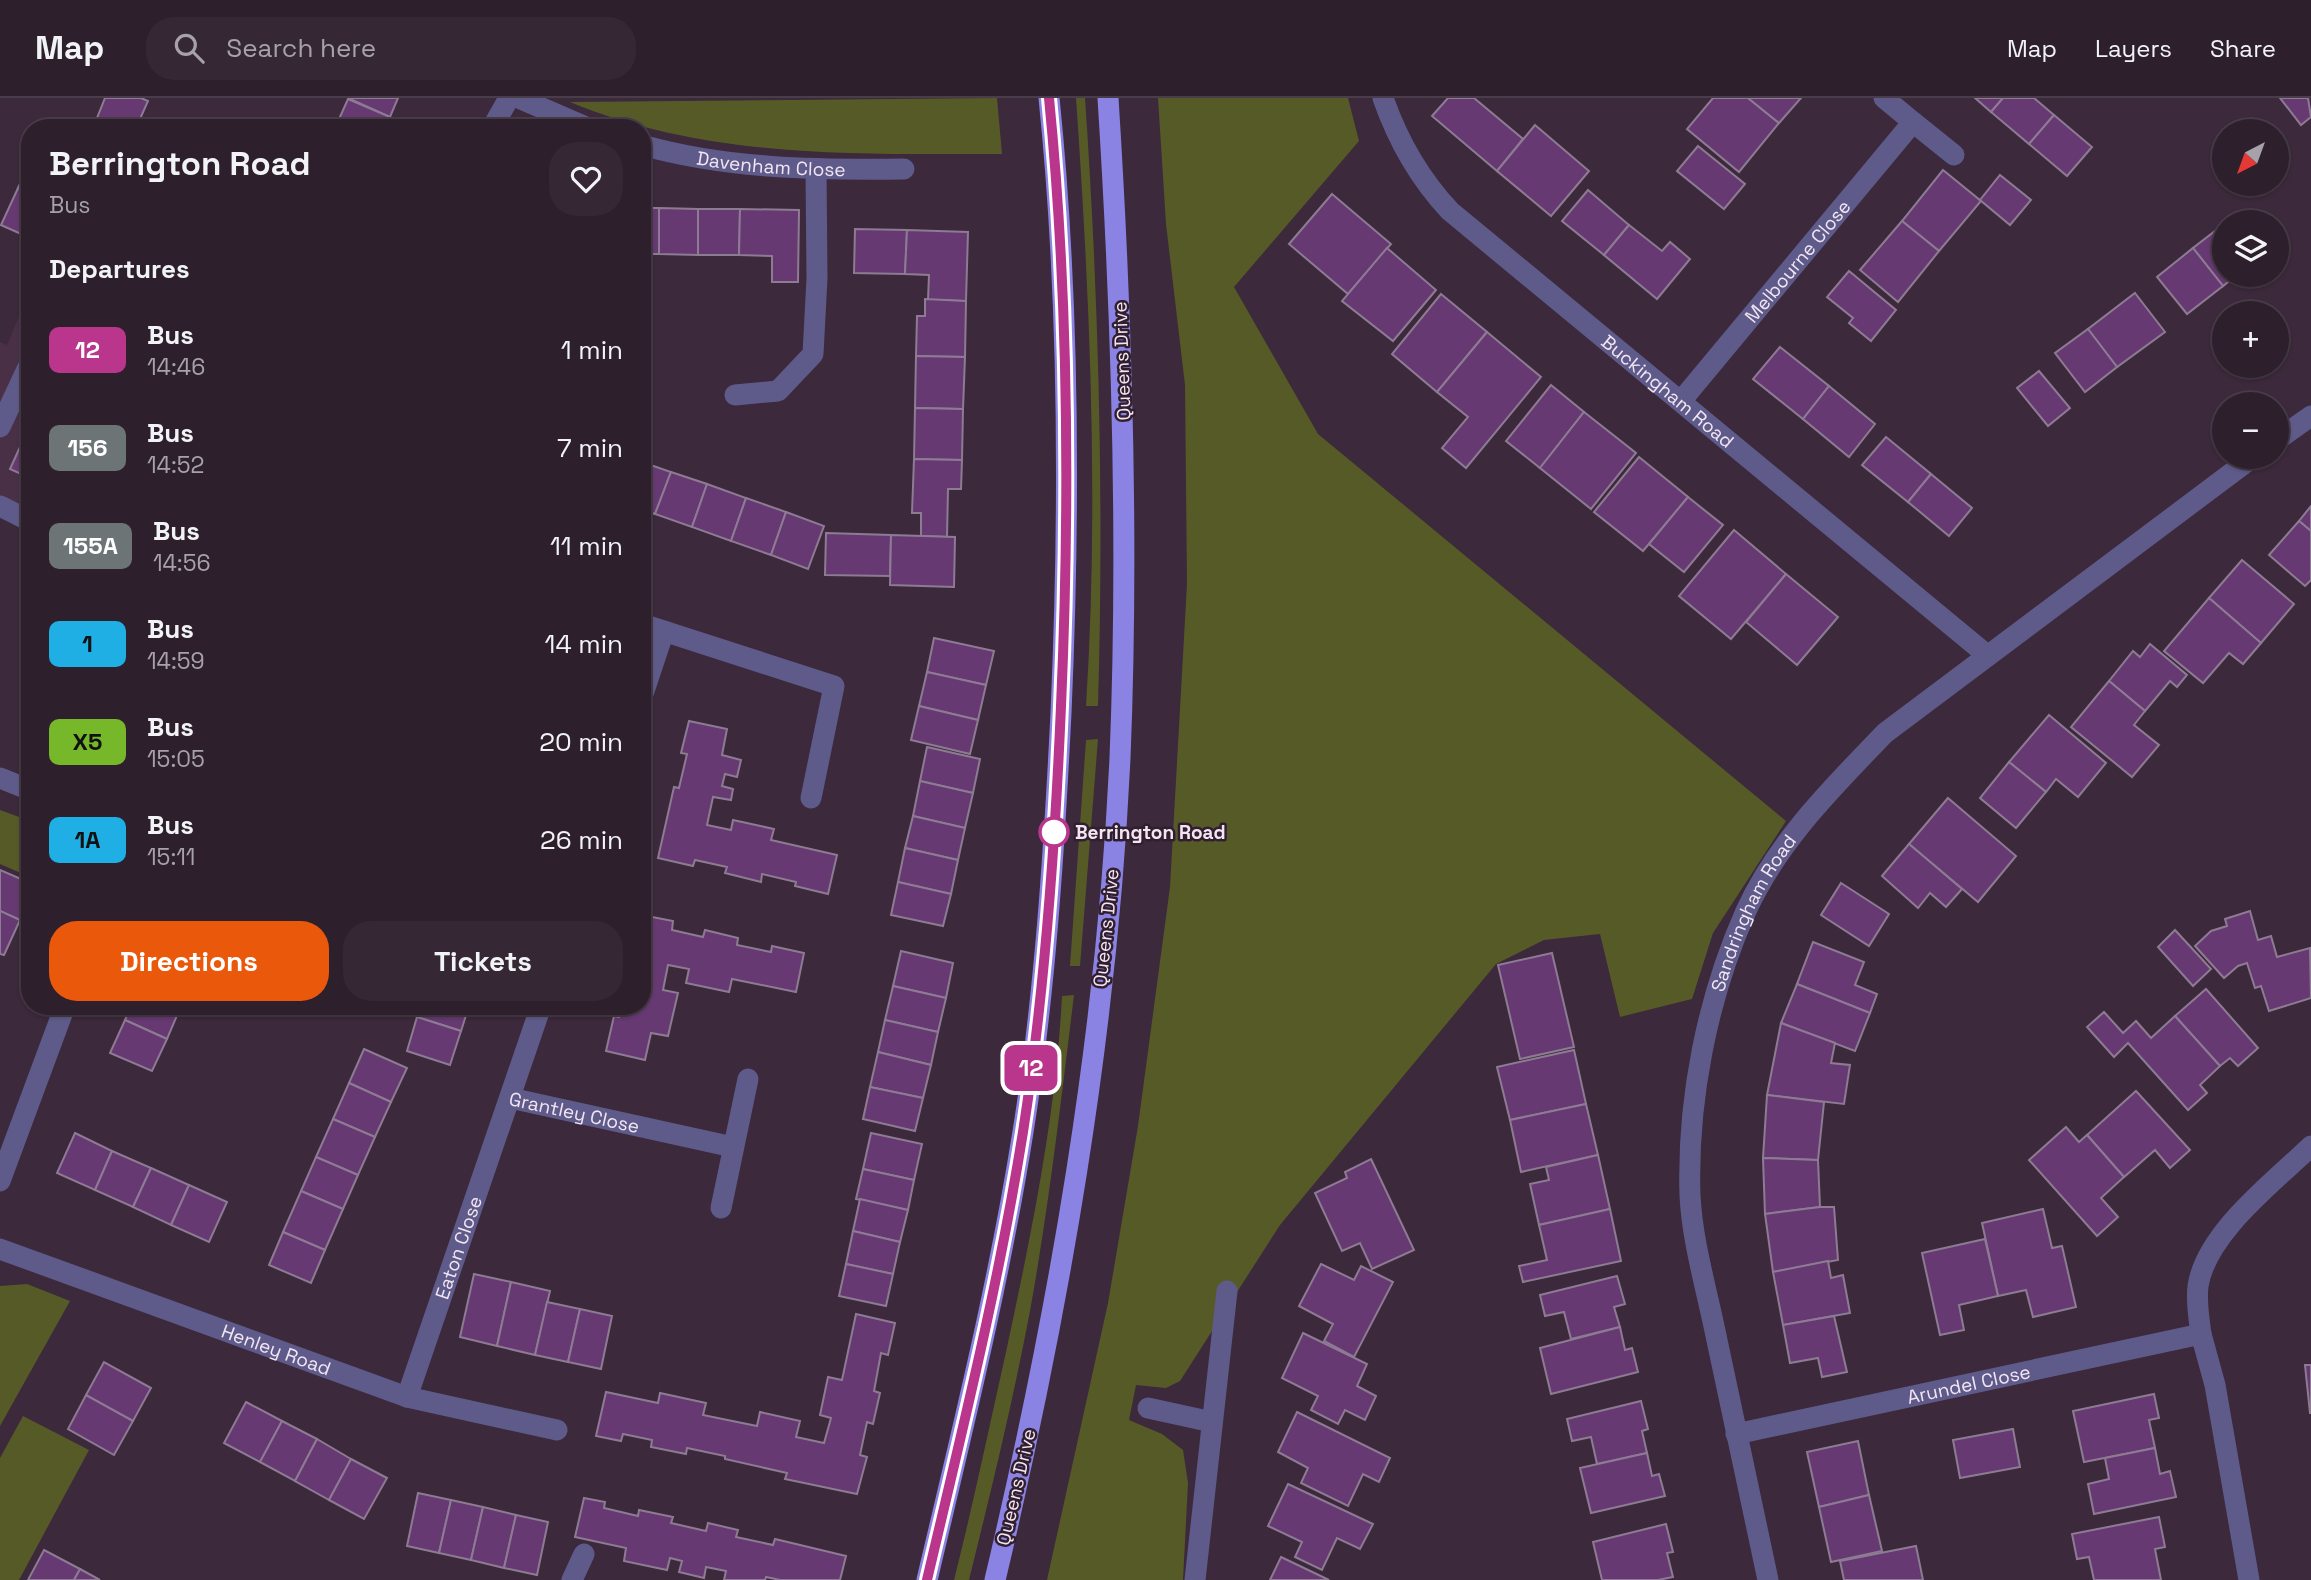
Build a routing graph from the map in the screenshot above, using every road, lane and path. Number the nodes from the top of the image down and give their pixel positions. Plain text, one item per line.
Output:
1 (509, 98) edge
2 (519, 98) edge
3 (1049, 98) edge
4 (1108, 98) edge
5 (1383, 98) edge
6 (1884, 98) edge
7 (497, 119) edge
8 (567, 119) edge
9 (1913, 122) junction
10 (651, 147) edge
11 (1954, 155) dead end
12 (904, 169) dead end
13 (816, 170) junction
14 (21, 382) edge
15 (735, 395) dead end
16 (1681, 401) junction
17 (2311, 416) edge
18 (0, 427) edge
19 (2289, 432) edge
20 (2237, 469) edge
21 (0, 506) edge
22 (21, 516) edge
23 (651, 627) edge
24 (664, 631) junction
25 (1987, 655) junction
26 (651, 670) edge
27 (0, 778) edge
28 (21, 786) edge
29 (811, 798) dead end
30 (62, 1015) edge
31 (538, 1015) edge
32 (748, 1079) dead end
33 (510, 1098) junction
34 (2311, 1146) edge
35 (733, 1147) junction
36 (0, 1181) edge
37 (721, 1208) dead end
38 (0, 1249) edge
39 (1227, 1291) dead end
40 (2201, 1334) junction
41 (407, 1397) junction
42 (1148, 1408) dead end
43 (1212, 1422) junction
44 (557, 1430) dead end
45 (1736, 1434) junction
46 (584, 1554) dead end
47 (572, 1580) edge
48 (927, 1580) edge
49 (995, 1580) edge
50 (1195, 1580) edge
51 (1768, 1580) edge
52 (2249, 1580) edge

1 - 7 street
2 - 8 street
3 - 48 main road
4 - 49 main road, Queens Drive
5 - 16 street, Buckingham Road
6 - 9 street
9 - 11 street
9 - 16 street, Melbourne Close
10 - 13 street, Davenham Close
12 - 13 street, Davenham Close
13 - 15 street
14 - 18 street
16 - 25 street, Buckingham Road
17 - 19 street
20 - 25 street, Sandringham Road
21 - 22 street
23 - 24 street
24 - 26 street
24 - 29 street
25 - 45 street, Sandringham Road
27 - 28 street
30 - 36 street
31 - 33 street, Grantley Close
32 - 35 street
33 - 35 street, Grantley Close
33 - 41 street, Eaton Close
34 - 40 street
35 - 37 street
38 - 41 street, Henley Road
39 - 43 street
40 - 45 street, Arundel Close
40 - 52 street
41 - 44 street, Henley Road
42 - 43 street
43 - 50 street
45 - 51 street, Sandringham Road
46 - 47 street

